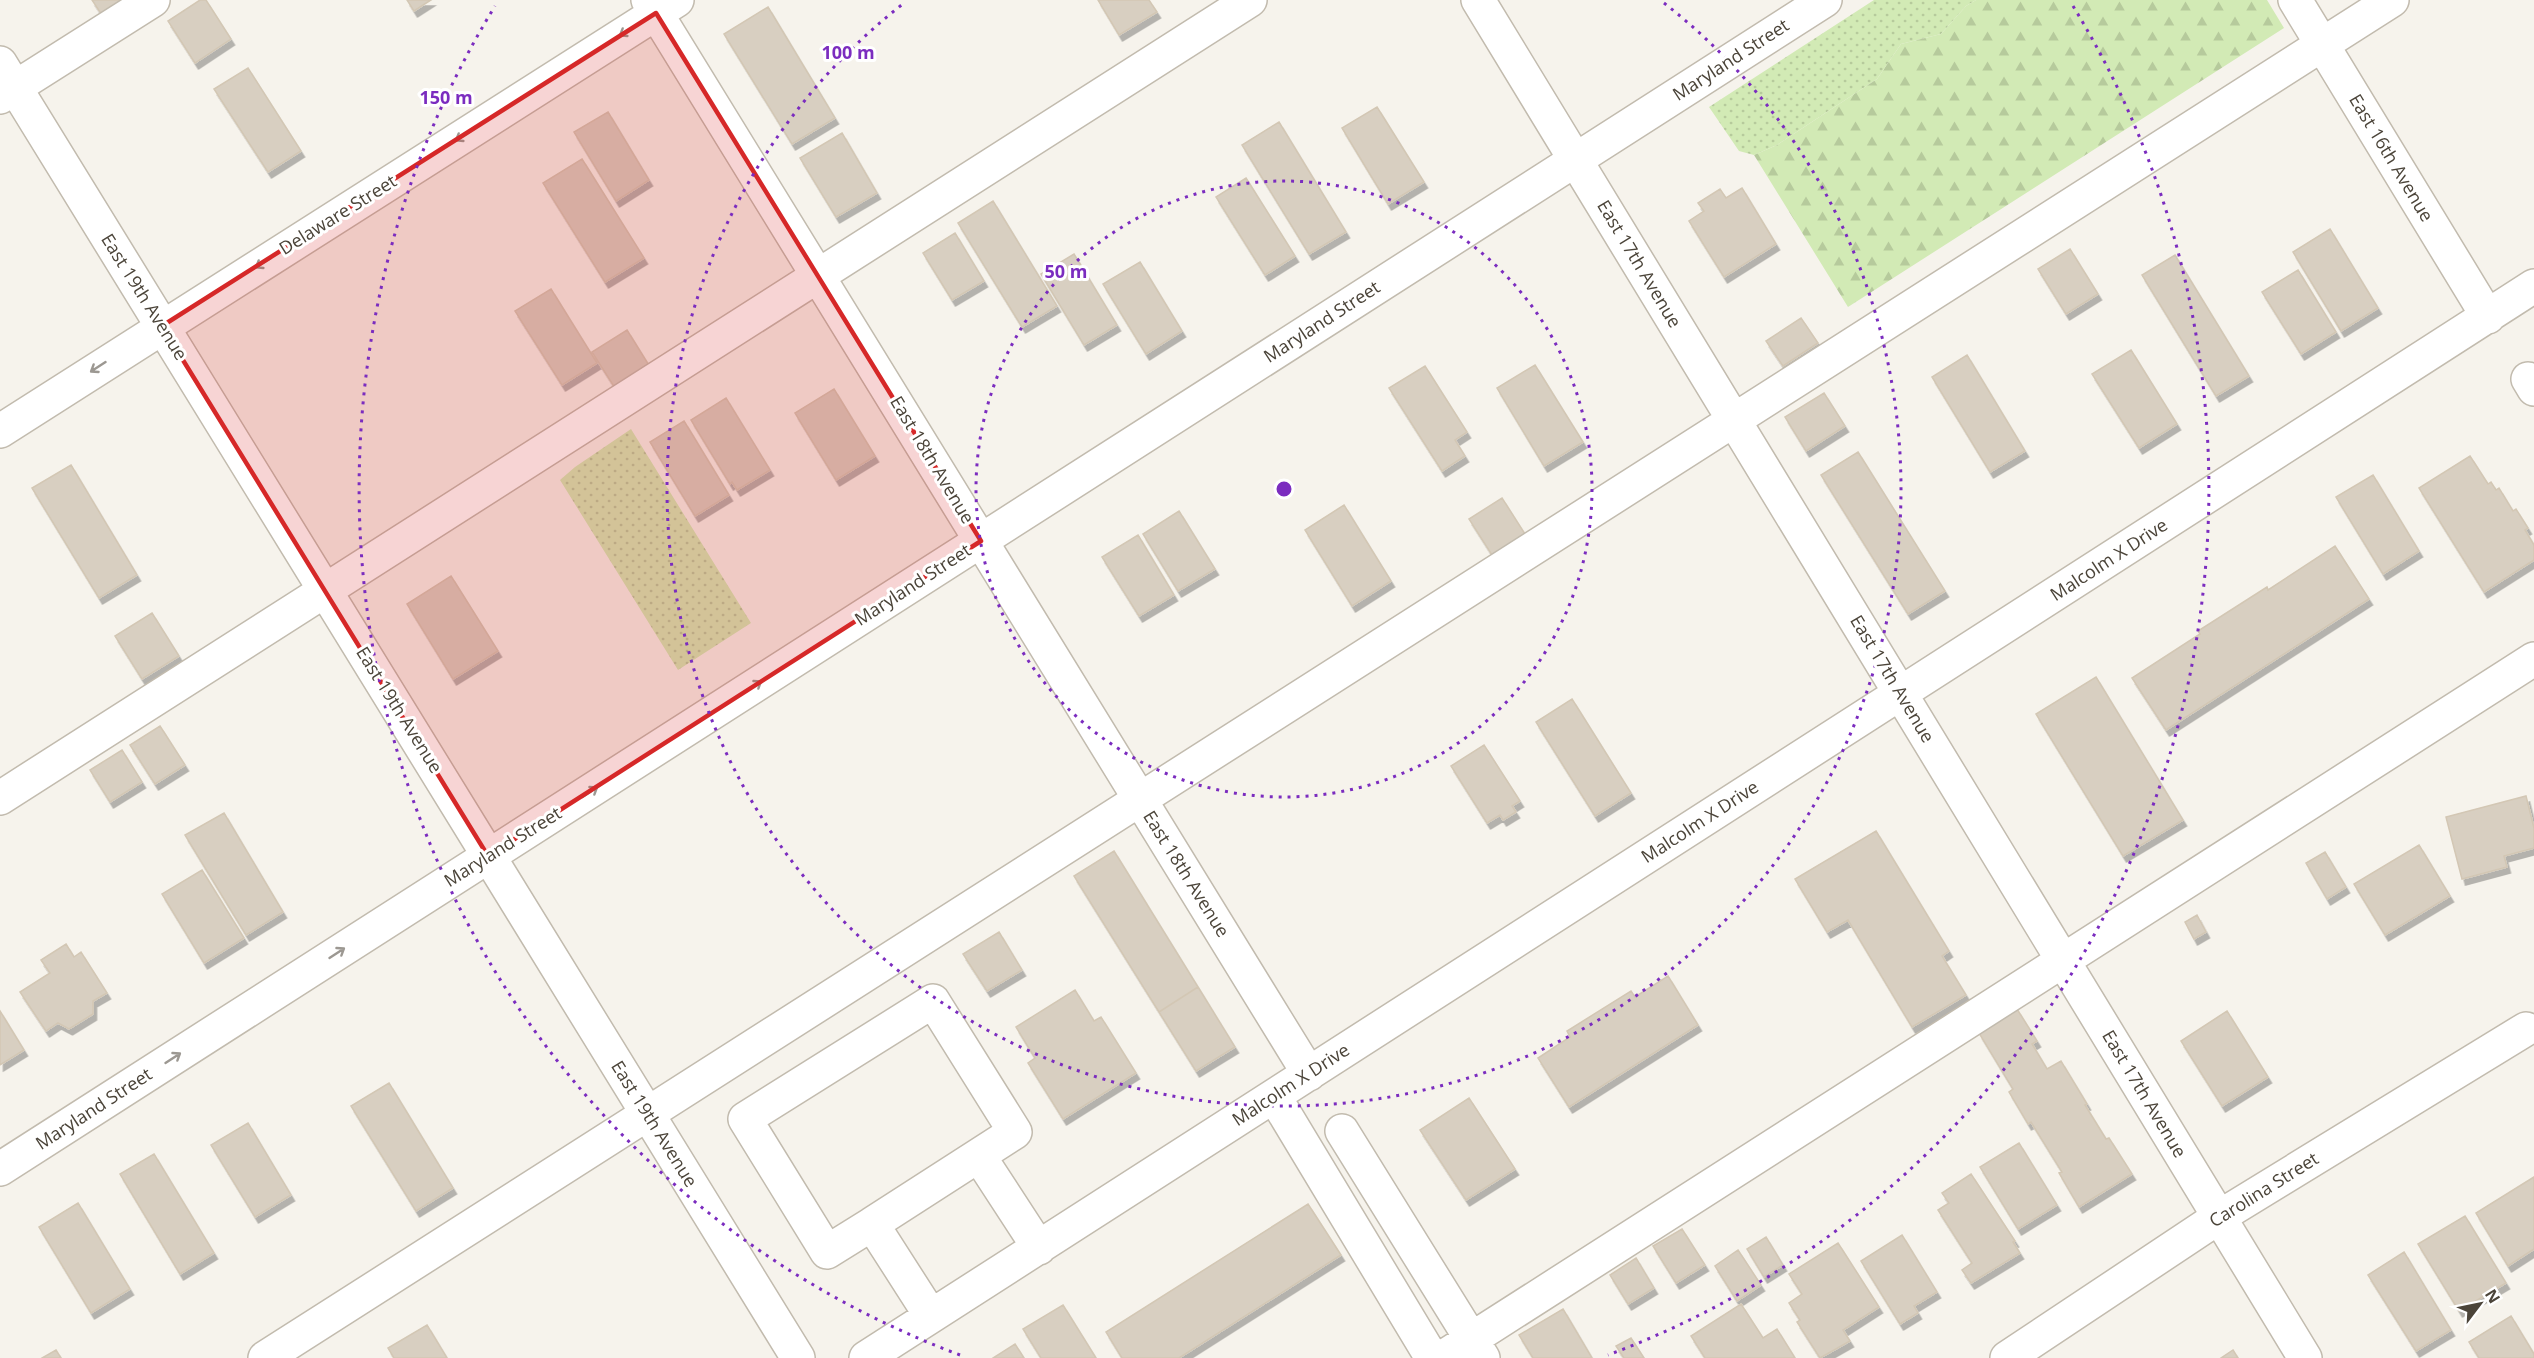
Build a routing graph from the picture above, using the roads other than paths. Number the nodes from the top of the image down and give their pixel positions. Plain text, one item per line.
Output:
1 (153, 0) edge
2 (1250, 0) edge
3 (1478, 0) edge
4 (1825, 0) edge
5 (2295, 0) edge
6 (2392, 0) edge
7 (660, 4) edge
8 (2322, 45) junction
9 (5, 82) edge
10 (1576, 160) junction
11 (818, 275) junction
12 (2534, 286) edge
13 (2488, 317) junction
14 (162, 326) junction
15 (1735, 420) junction
16 (0, 431) edge
17 (981, 541) junction
18 (325, 591) junction
19 (2534, 659) edge
20 (1901, 694) junction
21 (0, 798) edge
22 (1140, 800) junction
23 (488, 856) junction
24 (2064, 960) junction
25 (2526, 1029) dead end
26 (1309, 1074) junction
27 (1274, 1096) junction
28 (646, 1113) junction
29 (1342, 1131) dead end
30 (979, 1156) junction
31 (0, 1169) edge
32 (2219, 1217) junction
33 (872, 1224) junction
34 (1038, 1248) junction
35 (931, 1316) junction
36 (1477, 1349) edge
37 (265, 1358) edge
38 (798, 1358) edge
39 (866, 1358) edge
40 (1432, 1358) edge
41 (1442, 1358) edge
42 (2007, 1358) edge
43 (2305, 1358) edge

1 - 9 street
2 - 11 street
3 - 10 street, East 17th Avenue
4 - 10 street, Maryland Street
5 - 8 street, East 16th Avenue
6 - 8 street
7 - 11 street, East 18th Avenue
7 -> 14 street, Delaware Street
8 - 13 street, East 16th Avenue
8 - 15 street
9 - 14 street, East 19th Avenue
10 - 15 street, East 17th Avenue
10 - 17 street, Maryland Street
11 - 17 street, East 18th Avenue
11 - 18 street
12 - 13 street, Malcolm X Drive
13 - 20 street, Malcolm X Drive
14 -> 16 street, Delaware Street
14 - 18 street, East 19th Avenue
15 - 20 street, East 17th Avenue
15 - 22 street
17 - 22 street, East 18th Avenue
23 -> 17 street, Maryland Street
18 - 21 street
18 - 23 street, East 19th Avenue
19 - 24 street
20 - 24 street, East 17th Avenue
20 - 26 street, Malcolm X Drive
22 - 26 street, East 18th Avenue
22 - 28 street
23 - 28 street, East 19th Avenue
31 -> 23 street, Maryland Street
24 - 32 street, East 17th Avenue
24 - 36 street
25 - 32 street, Carolina Street
26 - 27 street, Malcolm X Drive
27 - 34 street, Malcolm X Drive
27 - 40 street
28 - 37 street
28 - 38 street, East 19th Avenue
29 - 36 street
30 - 33 street
30 - 33 street
30 - 34 street
32 - 42 street, Carolina Street
32 - 43 street, East 17th Avenue
33 - 35 street
34 - 35 street, Malcolm X Drive
35 - 39 street, Malcolm X Drive
36 - 41 street

